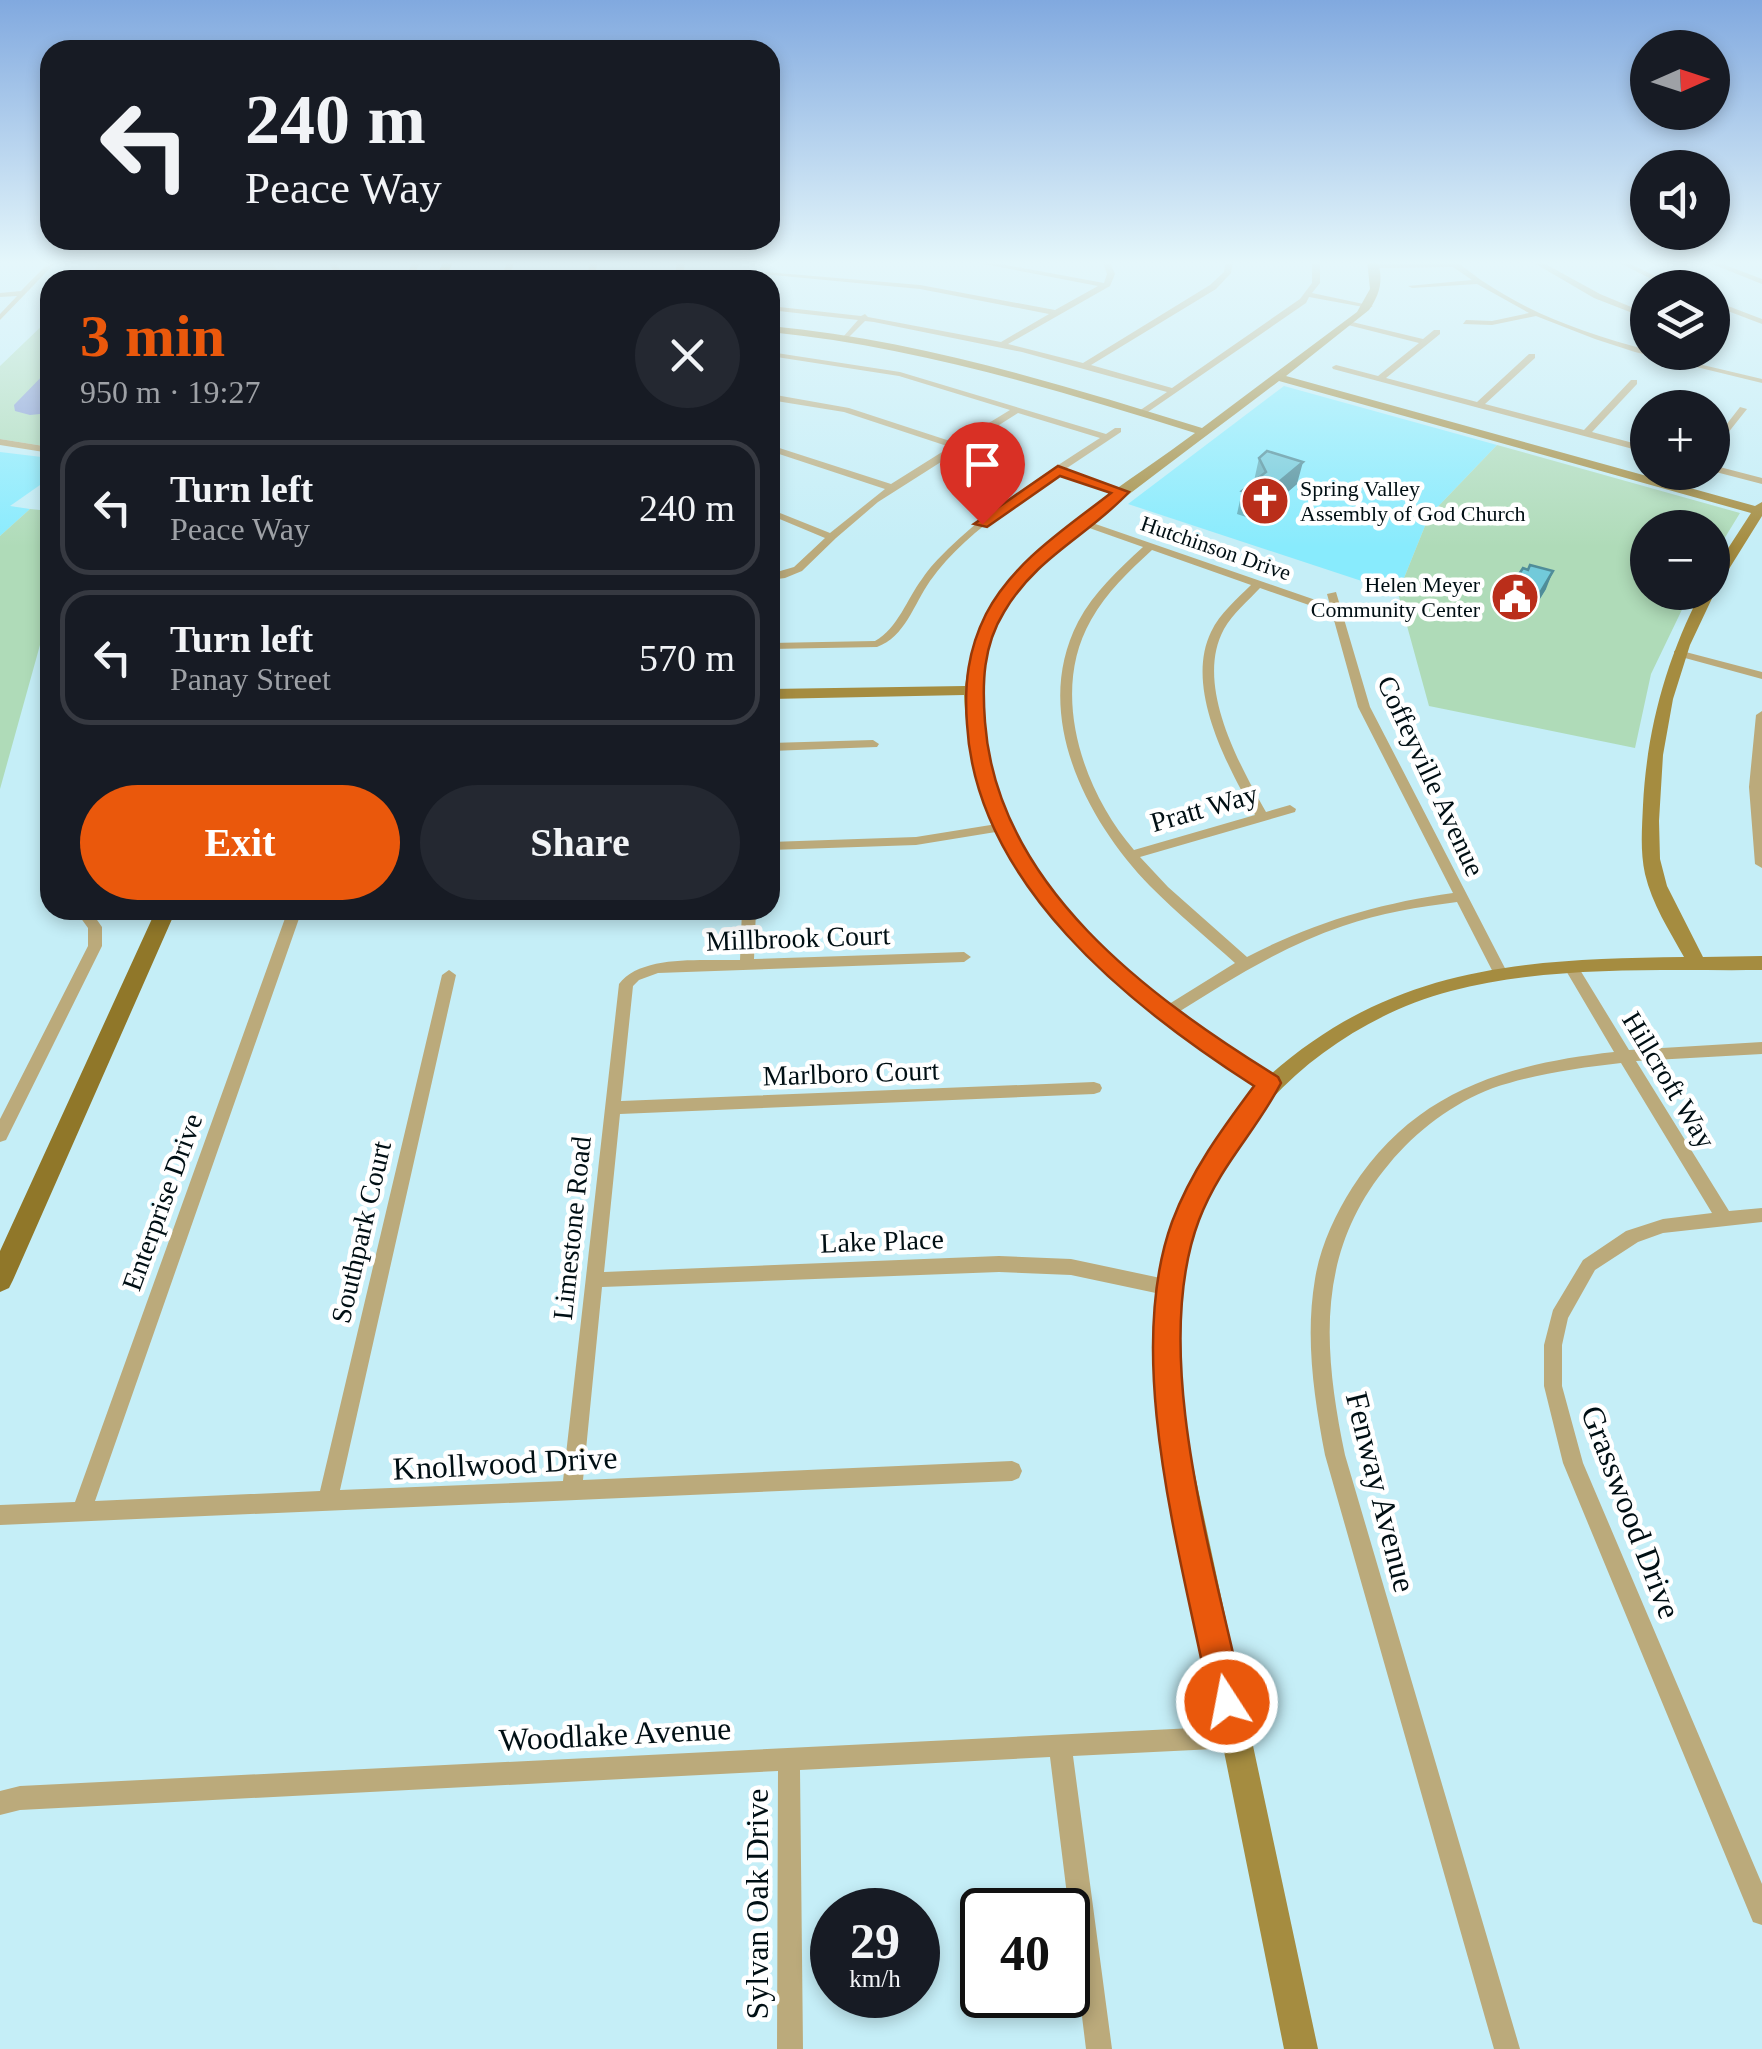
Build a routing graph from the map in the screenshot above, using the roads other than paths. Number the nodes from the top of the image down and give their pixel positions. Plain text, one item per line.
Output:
1 (781, 356) edge
2 (946, 356) edge
3 (1051, 356) edge
4 (1103, 356) edge
5 (1223, 356) edge
6 (1307, 356) edge
7 (1408, 356) edge
8 (1532, 356) dead end
9 (1086, 366) junction
10 (1336, 366) dead end
11 (1721, 370) edge
12 (1278, 377) junction
13 (1380, 378) junction
14 (1762, 381) edge
15 (1634, 382) dead end
16 (1173, 391) junction
17 (780, 399) edge
18 (1479, 405) junction
19 (1018, 409) junction
20 (1744, 409) dead end
21 (1142, 413) junction
22 (1730, 427) edge
23 (1118, 430) dead end
24 (1204, 432) junction
25 (1586, 434) junction
26 (1108, 437) junction
27 (1630, 445) edge
28 (0, 446) edge
29 (959, 446) junction
30 (780, 451) edge
31 (40, 452) edge
32 (1058, 470) junction
33 (1730, 473) edge
34 (1762, 481) edge
35 (893, 488) junction
36 (1122, 492) junction
37 (1761, 510) edge
38 (780, 516) edge
39 (1082, 522) junction
40 (832, 537) junction
41 (1150, 546) junction
42 (1730, 557) edge
43 (780, 575) edge
44 (1258, 584) junction
45 (1332, 594) dead end
46 (1699, 610) edge
47 (1336, 611) junction
48 (780, 646) edge
49 (1678, 653) junction
50 (1762, 676) edge
51 (974, 690) junction
52 (780, 694) edge
53 (1762, 715) edge
54 (873, 744) dead end
55 (780, 747) edge
56 (1290, 809) dead end
57 (1263, 817) junction
58 (1003, 827) junction
59 (780, 846) edge
60 (1132, 855) junction
61 (1762, 864) edge
62 (1460, 896) junction
63 (90, 920) edge
64 (162, 920) edge
65 (291, 920) edge
66 (749, 920) edge
67 (964, 957) dead end
68 (1243, 962) junction
69 (1698, 964) junction
70 (1762, 964) edge
71 (747, 966) junction
72 (1572, 969) junction
73 (1500, 974) junction
74 (449, 975) dead end
75 (634, 976) joint
76 (1166, 1014) junction
77 (1762, 1048) edge
78 (1626, 1057) junction
79 (1269, 1083) junction
80 (1094, 1088) dead end
81 (611, 1108) junction
82 (0, 1135) edge
83 (1762, 1214) edge
84 (1723, 1216) junction
85 (0, 1280) edge
86 (594, 1280) junction
87 (1170, 1288) junction
88 (1012, 1470) dead end
89 (572, 1490) junction
90 (328, 1501) junction
91 (81, 1512) junction
92 (0, 1515) edge
93 (1234, 1737) junction
94 (1060, 1746) junction
95 (789, 1758) junction
96 (0, 1803) edge
97 (1762, 1912) edge
98 (790, 2049) edge
99 (1099, 2049) edge
100 (1301, 2049) edge
101 (1507, 2049) edge

1 - 19 street
2 - 21 street
3 - 9 street
4 - 9 street
5 - 16 street
6 - 12 street
7 - 13 street
8 - 18 street
9 - 16 street
10 - 13 street
11 - 14 street
12 - 24 street
12 - 37 street
13 - 18 street
15 - 25 street
16 - 21 street
17 - 29 street
18 - 25 street
19 - 26 street
19 - 29 street
20 - 22 street
21 - 24 street
23 - 26 street
24 - 36 street
25 - 27 street
26 - 32 street
28 - 31 street
29 - 35 street
30 - 35 street
32 - 36 street
32 - 48 street
33 - 34 street
35 - 40 street
36 - 39 street
37 - 42 street
38 - 40 street
39 - 41 street, Hutchinson Drive
39 - 51 street
40 - 43 street
41 - 44 street, Hutchinson Drive
41 - 60 street
44 - 47 street, Hutchinson Drive
44 - 57 street
45 - 47 street, Coffeyville Avenue
46 - 49 street
47 - 62 street, Coffeyville Avenue
49 - 50 street
49 - 69 street
51 - 52 street
51 - 58 street
53 - 61 street
54 - 55 street
56 - 57 street, Pratt Way
57 - 60 street, Pratt Way
58 - 59 street
58 - 76 street
60 - 68 street
62 - 68 street
62 - 73 street, Coffeyville Avenue
63 - 82 street
64 - 85 main road
65 - 91 street, Enterprise Drive
66 - 71 street
67 - 71 street, Millbrook Court
68 - 76 street
69 - 70 street
69 - 72 street
71 - 75 street, Millbrook Court
72 - 73 street
72 - 78 street, Hillcroft Way
73 - 79 street
74 - 90 street, Southpark Court
75 - 81 street, Limestone Road
76 - 79 street
77 - 78 street, Fenway Avenue
78 - 84 street, Hillcroft Way
78 - 101 street, Fenway Avenue
79 - 87 street
80 - 81 street, Marlboro Court
81 - 86 street, Limestone Road
83 - 84 street, Grasswood Drive
84 - 97 street, Grasswood Drive
86 - 87 street, Lake Place
86 - 89 street, Limestone Road
87 - 93 street
88 - 89 street, Knollwood Drive
89 - 90 street, Knollwood Drive
90 - 91 street, Knollwood Drive
91 - 92 street, Knollwood Drive
93 - 94 street, Woodlake Avenue
93 - 100 street
94 - 95 street, Woodlake Avenue
94 - 99 street
95 - 96 street, Woodlake Avenue
95 - 98 street, Sylvan Oak Drive

